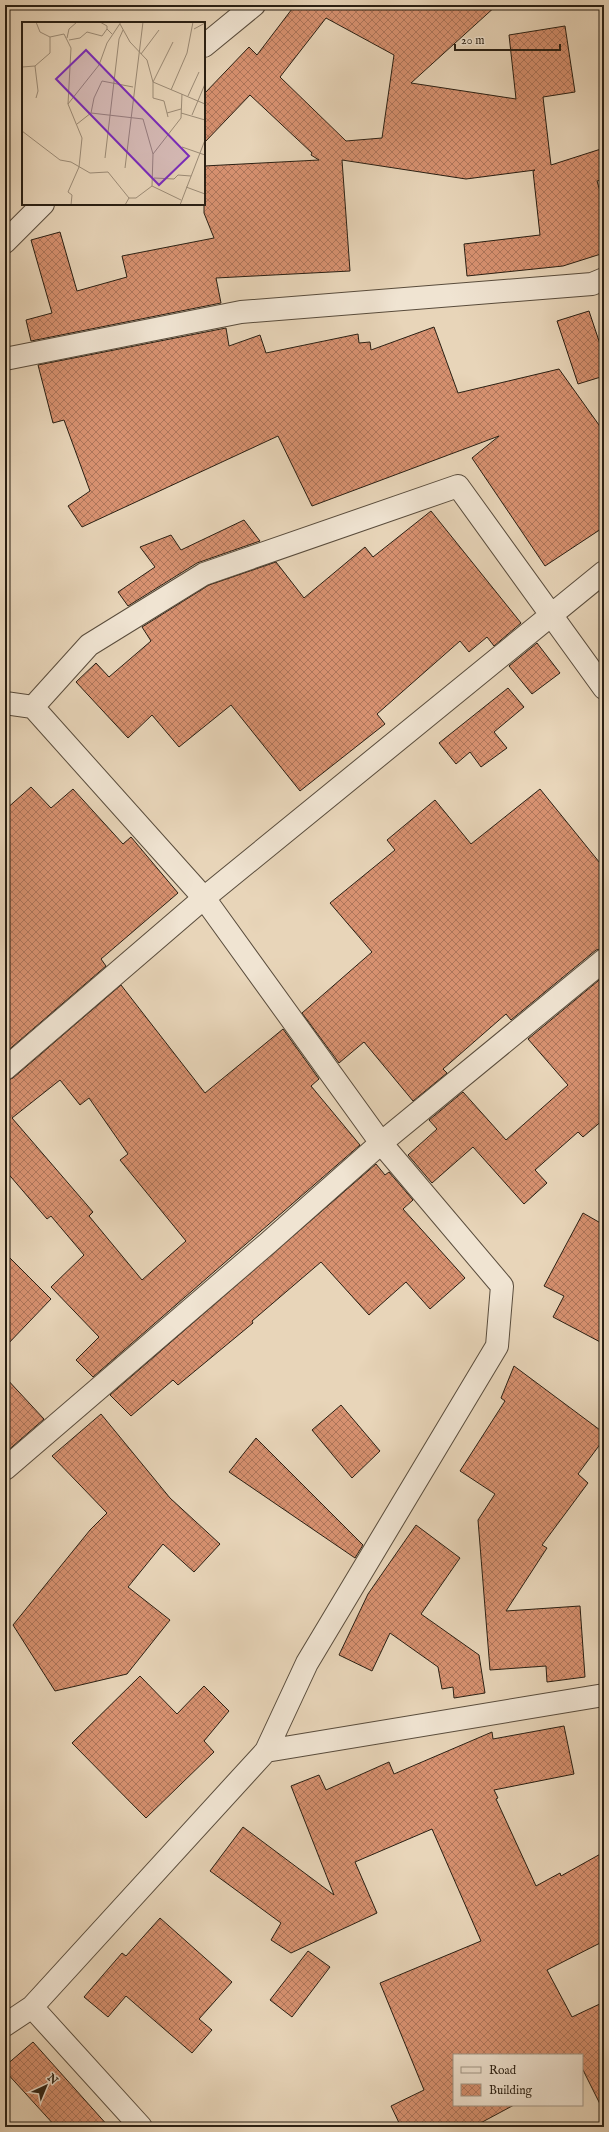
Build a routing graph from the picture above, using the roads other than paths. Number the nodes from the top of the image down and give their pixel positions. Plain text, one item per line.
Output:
1 (254, 5) edge
2 (205, 45) edge
3 (42, 205) edge
4 (5, 242) edge
5 (604, 279) edge
6 (5, 359) edge
7 (604, 572) edge
8 (550, 615) junction
9 (604, 688) edge
10 (5, 703) edge
11 (33, 707) junction
12 (204, 898) junction
13 (604, 960) edge
14 (5, 1069) edge
15 (381, 1143) junction
16 (5, 1469) edge
17 (604, 1696) edge
18 (266, 1751) junction
19 (32, 2007) junction
20 (5, 2025) edge
21 (141, 2127) edge

1 - 2 street
3 - 4 street
5 - 6 street
7 - 8 street
8 - 9 street
8 - 11 street
8 - 12 street
10 - 11 street
11 - 12 street
12 - 14 street
12 - 15 street
13 - 15 street
15 - 16 street
15 - 18 street
17 - 18 street
18 - 19 street
19 - 20 street
19 - 21 street

